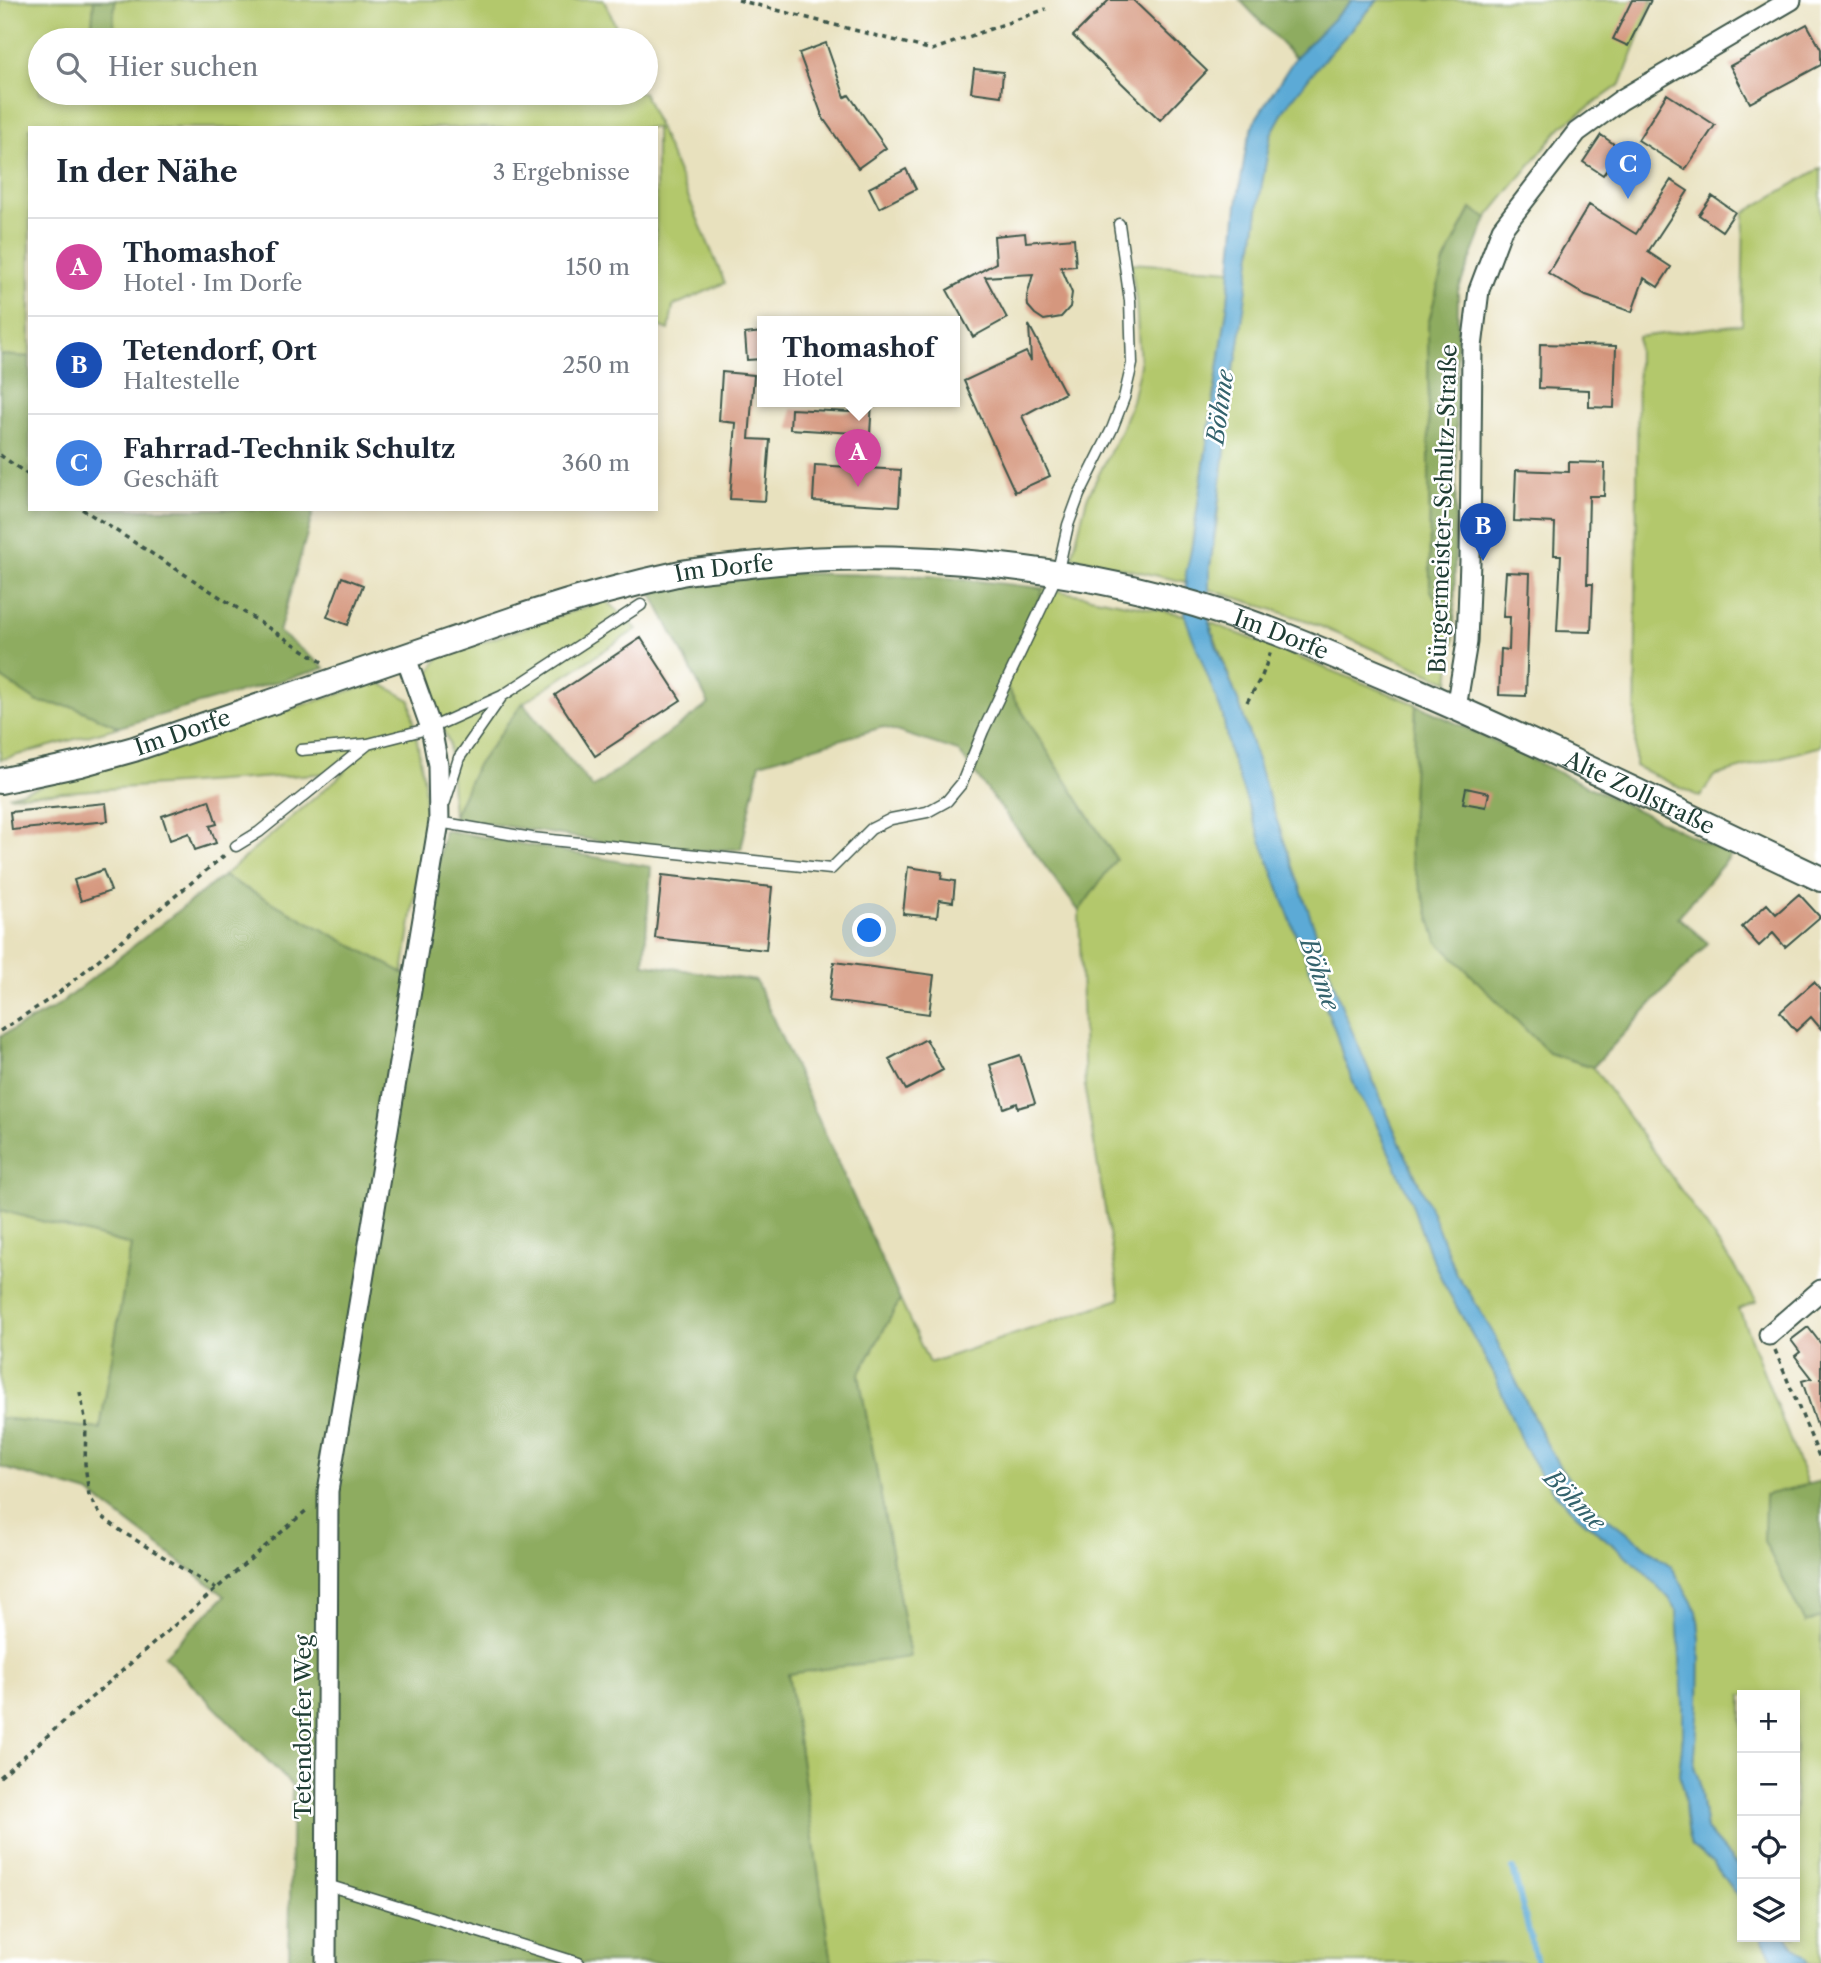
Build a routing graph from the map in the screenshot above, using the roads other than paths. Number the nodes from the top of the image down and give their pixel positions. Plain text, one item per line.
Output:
1 (1791, 0) edge
2 (1119, 224) dead end
3 (1056, 575) junction
4 (640, 605) dead end
5 (405, 655) junction
6 (502, 696) junction
7 (1456, 708) junction
8 (430, 728) junction
9 (368, 744) junction
10 (301, 750) dead end
11 (0, 780) edge
12 (439, 822) junction
13 (236, 846) road end
14 (1821, 879) edge
15 (1821, 1290) edge
16 (1769, 1335) road end
17 (327, 1885) junction
18 (327, 1963) edge
19 (579, 1963) edge

1 - 7 street, Bürgermeister-Schultz-Straße
2 - 3 lane
3 - 5 street, Im Dorfe
3 - 7 street, Im Dorfe
3 - 12 lane
4 - 6 lane
5 - 8 street, Tetendorfer Weg
5 - 11 street, Im Dorfe
6 - 8 lane
6 - 12 lane
7 - 14 street, Alte Zollstraße
8 - 9 lane
8 - 12 street, Tetendorfer Weg
9 - 10 lane
9 - 13 lane
12 - 17 street, Tetendorfer Weg
15 - 16 street
17 - 18 street, Tetendorfer Weg
17 - 19 lane

